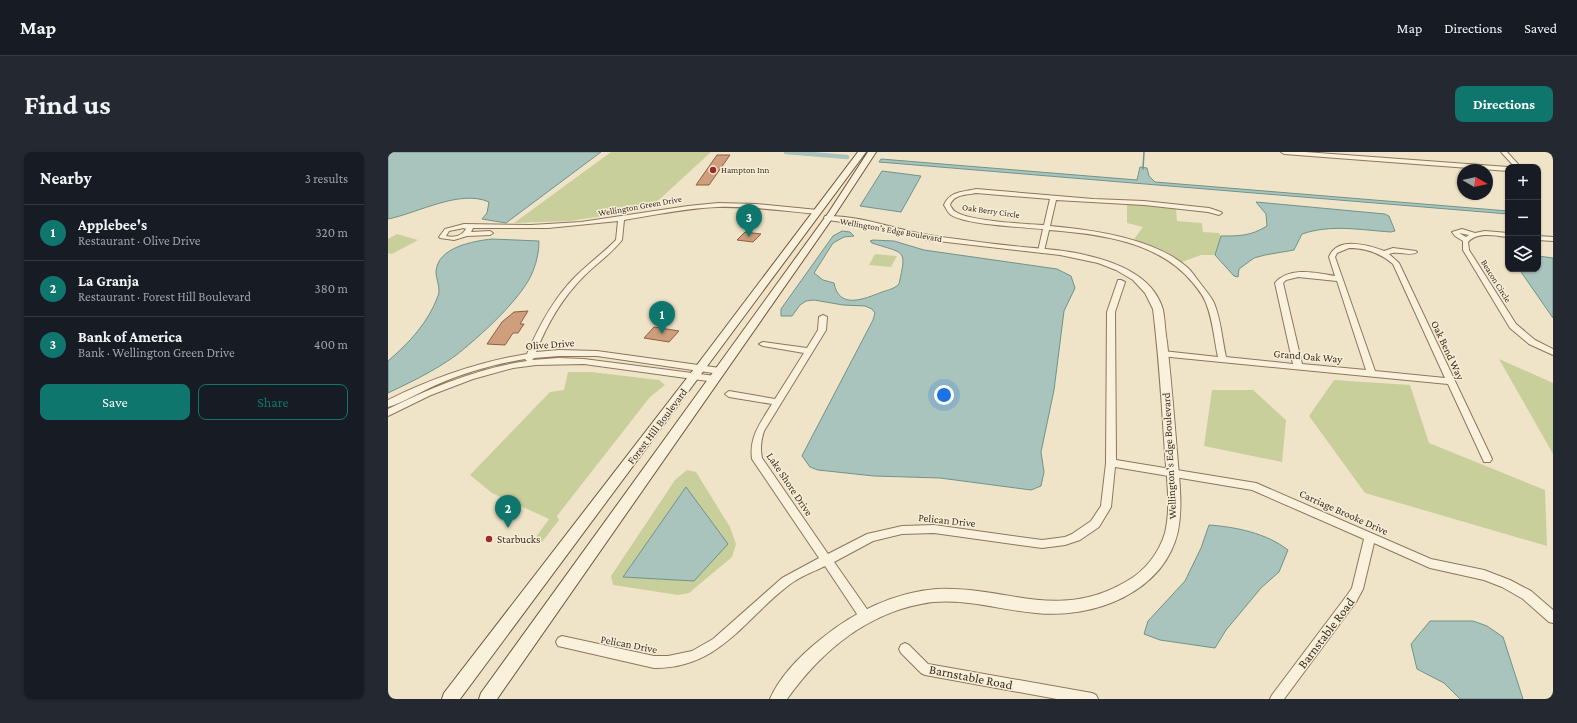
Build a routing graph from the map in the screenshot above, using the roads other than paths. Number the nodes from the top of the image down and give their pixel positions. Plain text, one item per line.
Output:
1 (862, 152) edge
2 (872, 152) edge
3 (1284, 152) edge
4 (1504, 152) edge
5 (1337, 154) edge
6 (1515, 164) edge
7 (1505, 169) edge
8 (1053, 198) junction
9 (828, 199) junction
10 (1219, 213) dead end
11 (816, 215) junction
12 (830, 215) junction
13 (621, 221) junction
14 (464, 226) junction
15 (1046, 227) junction
16 (819, 230) junction
17 (466, 234) junction
18 (1475, 235) junction
19 (1505, 235) edge
20 (1541, 238) edge
21 (1553, 239) edge
22 (1466, 240) junction
23 (1041, 251) junction
24 (1414, 252) dead end
25 (1384, 254) junction
26 (1338, 279) junction
27 (1121, 282) dead end
28 (823, 317) dead end
29 (763, 344) dead end
30 (808, 351) junction
31 (1553, 352) edge
32 (1163, 354) junction
33 (530, 355) junction
34 (1222, 359) junction
35 (527, 364) junction
36 (1298, 366) junction
37 (698, 372) junction
38 (1371, 372) junction
39 (718, 375) junction
40 (1450, 381) junction
41 (729, 394) dead end
42 (777, 402) junction
43 (388, 404) edge
44 (388, 413) edge
45 (1487, 459) dead end
46 (1111, 463) junction
47 (1172, 473) junction
48 (1370, 538) junction
49 (828, 560) junction
50 (866, 616) junction
51 (1553, 618) edge
52 (562, 642) dead end
53 (905, 649) dead end
54 (450, 699) edge
55 (487, 699) edge
56 (778, 699) edge
57 (1092, 699) edge
58 (1276, 699) edge

1 - 9 main road, Forest Hill Boulevard
2 - 12 main road, Forest Hill Boulevard
3 - 5 street
4 - 6 street
5 - 7 street
8 - 10 street, Oak Berry Circle
8 - 15 street
8 - 15 street, Oak Berry Circle
9 - 11 main road, Forest Hill Boulevard
9 - 12 main road
11 - 13 street, Wellington Green Drive
11 - 16 main road
11 - 37 main road, Forest Hill Boulevard
12 - 16 main road, Forest Hill Boulevard
12 - 23 street, Wellington's Edge Boulevard
13 - 14 street, Wellington Green Drive
13 - 17 street, Wellington Green Drive
13 - 33 street
14 - 17 street
14 - 17 street, Wellington Green Drive
15 - 23 street
15 - 34 street, Oak Berry Circle
16 - 39 main road, Forest Hill Boulevard
18 - 19 street
18 - 22 street
18 - 22 street, Beacon Circle
20 - 21 street
22 - 31 street, Beacon Circle
23 - 32 street, Wellington's Edge Boulevard
24 - 25 street, Oak Bend Way
25 - 26 street, Oak Bend Way
25 - 40 street, Oak Bend Way
26 - 36 street
26 - 38 street, Oak Bend Way
27 - 46 street, Pelican Drive
28 - 30 street, Lake Shore Drive
29 - 30 street
30 - 42 street, Lake Shore Drive
32 - 34 street, Grand Oak Way
32 - 47 street, Wellington's Edge Boulevard
33 - 35 street
33 - 37 street, Olive Drive
33 - 43 street, Olive Drive
34 - 36 street, Grand Oak Way
35 - 37 street, Olive Drive
35 - 44 street, Olive Drive
36 - 38 street, Grand Oak Way
37 - 39 street, Olive Drive
37 - 54 main road, Forest Hill Boulevard
38 - 40 street, Grand Oak Way
39 - 55 main road, Forest Hill Boulevard
40 - 45 street, Oak Bend Way
41 - 42 street
42 - 49 street, Lake Shore Drive
46 - 47 street, Carriage Brooke Drive
46 - 49 street, Pelican Drive
47 - 48 street, Carriage Brooke Drive
47 - 50 street, Wellington's Edge Boulevard
48 - 51 street, Carriage Brooke Drive
48 - 58 street, Barnstable Road
49 - 50 street, Lake Shore Drive
49 - 52 street, Pelican Drive
50 - 56 street, Wellington's Edge Boulevard
53 - 57 street, Barnstable Road

